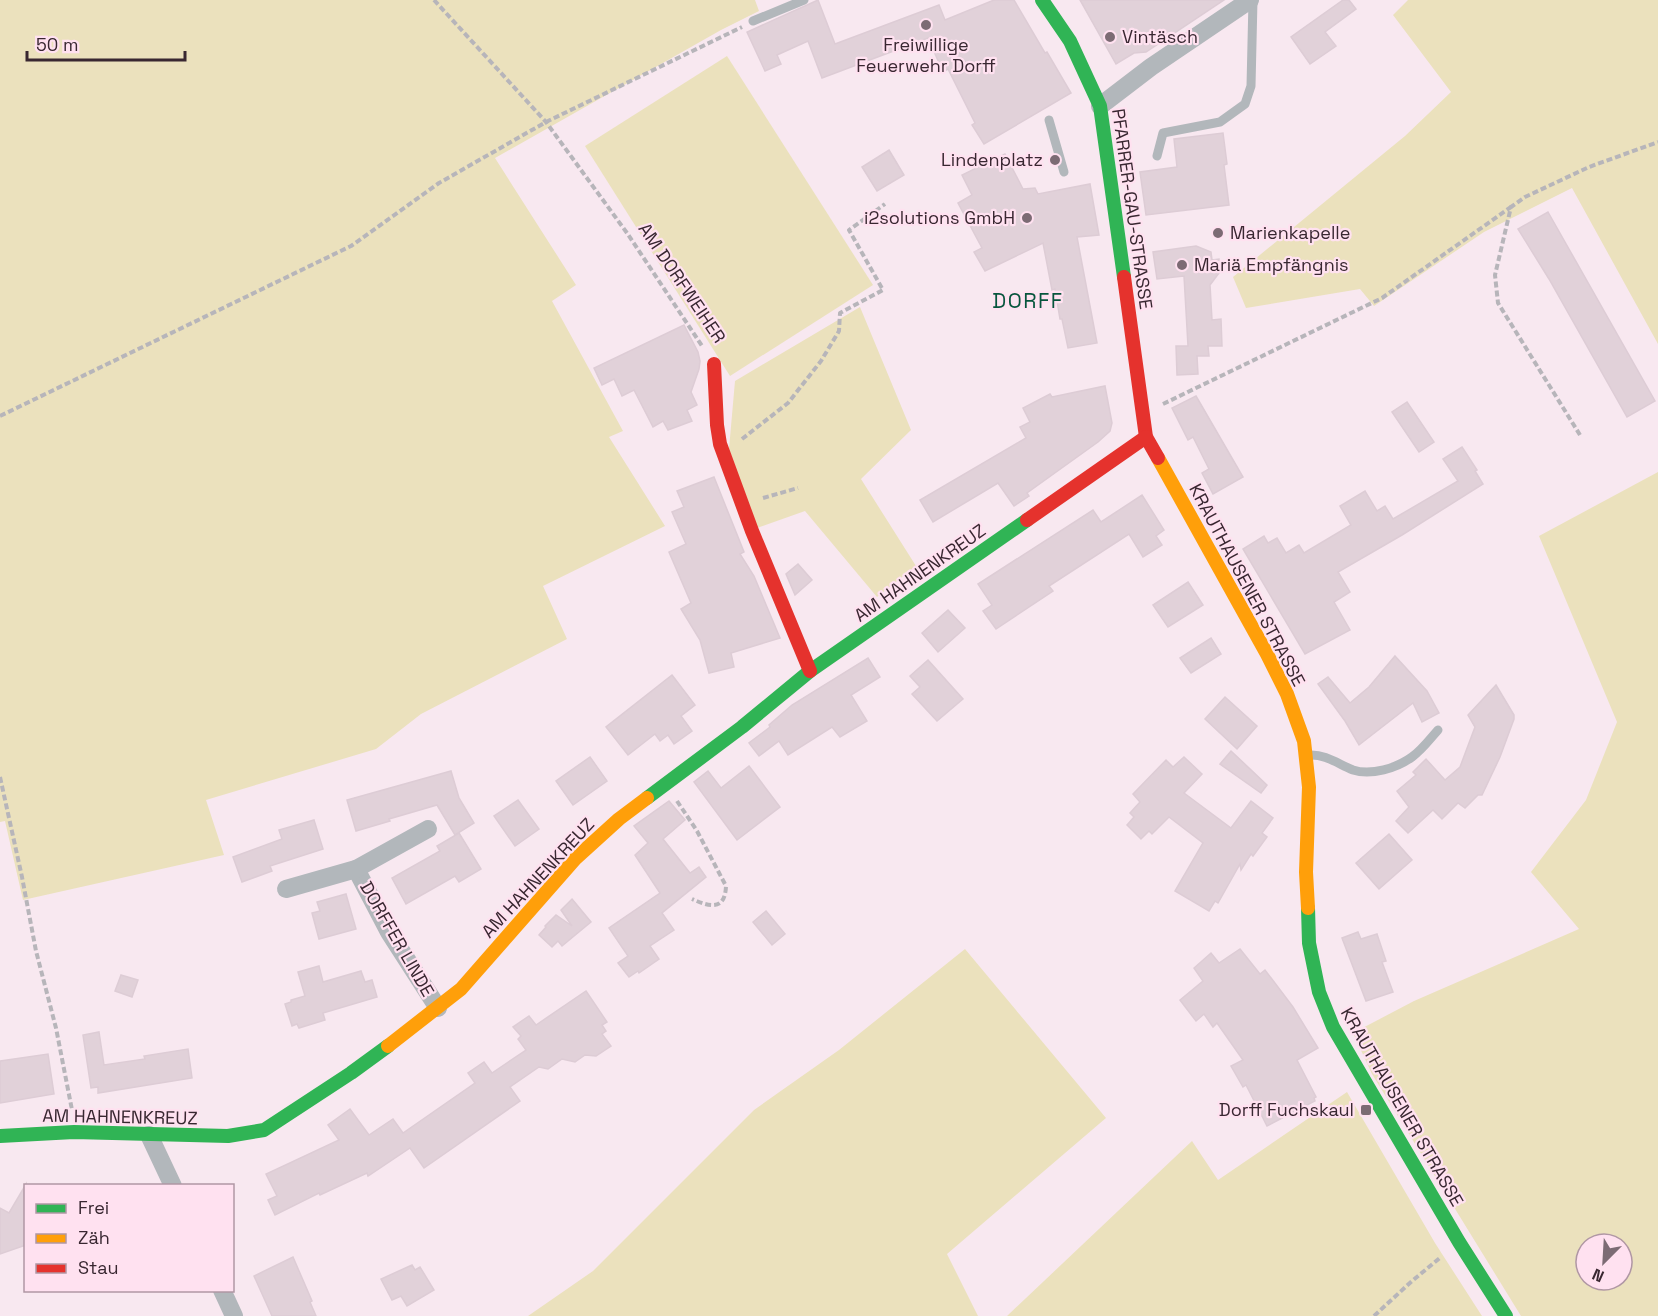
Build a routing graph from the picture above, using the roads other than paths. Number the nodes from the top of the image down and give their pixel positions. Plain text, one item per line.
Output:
1 (804, 0) edge
2 (1041, 0) edge
3 (1251, 0) edge
4 (753, 21) road end
5 (1100, 106) junction
6 (1049, 120) dead end
7 (1157, 156) dead end
8 (1064, 172) dead end
9 (714, 364) road end
10 (1146, 436) junction
11 (810, 671) junction
12 (1438, 730) dead end
13 (1306, 754) junction
14 (428, 829) dead end
15 (356, 869) junction
16 (286, 889) dead end
17 (438, 1008) junction
18 (149, 1135) junction
19 (0, 1136) edge
20 (172, 1184) edge
21 (223, 1292) edge
22 (234, 1316) edge
23 (1506, 1316) edge

1 - 4 lane
2 - 5 street, PFARRER-GAU-STRASSE
3 - 5 street
3 - 7 lane
5 - 10 street, PFARRER-GAU-STRASSE
6 - 8 lane
9 - 11 street, AM DORFWEIHER
10 - 11 street, AM HAHNENKREUZ
10 - 13 street, KRAUTHAUSENER STRASSE
11 - 17 street, AM HAHNENKREUZ
12 - 13 lane
13 - 23 street, KRAUTHAUSENER STRASSE
14 - 15 street, DORFFER LINDE
15 - 16 street, DORFFER LINDE
15 - 17 street, DORFFER LINDE
17 - 18 street, AM HAHNENKREUZ
18 - 19 street, AM HAHNENKREUZ
18 - 20 street
21 - 22 street

